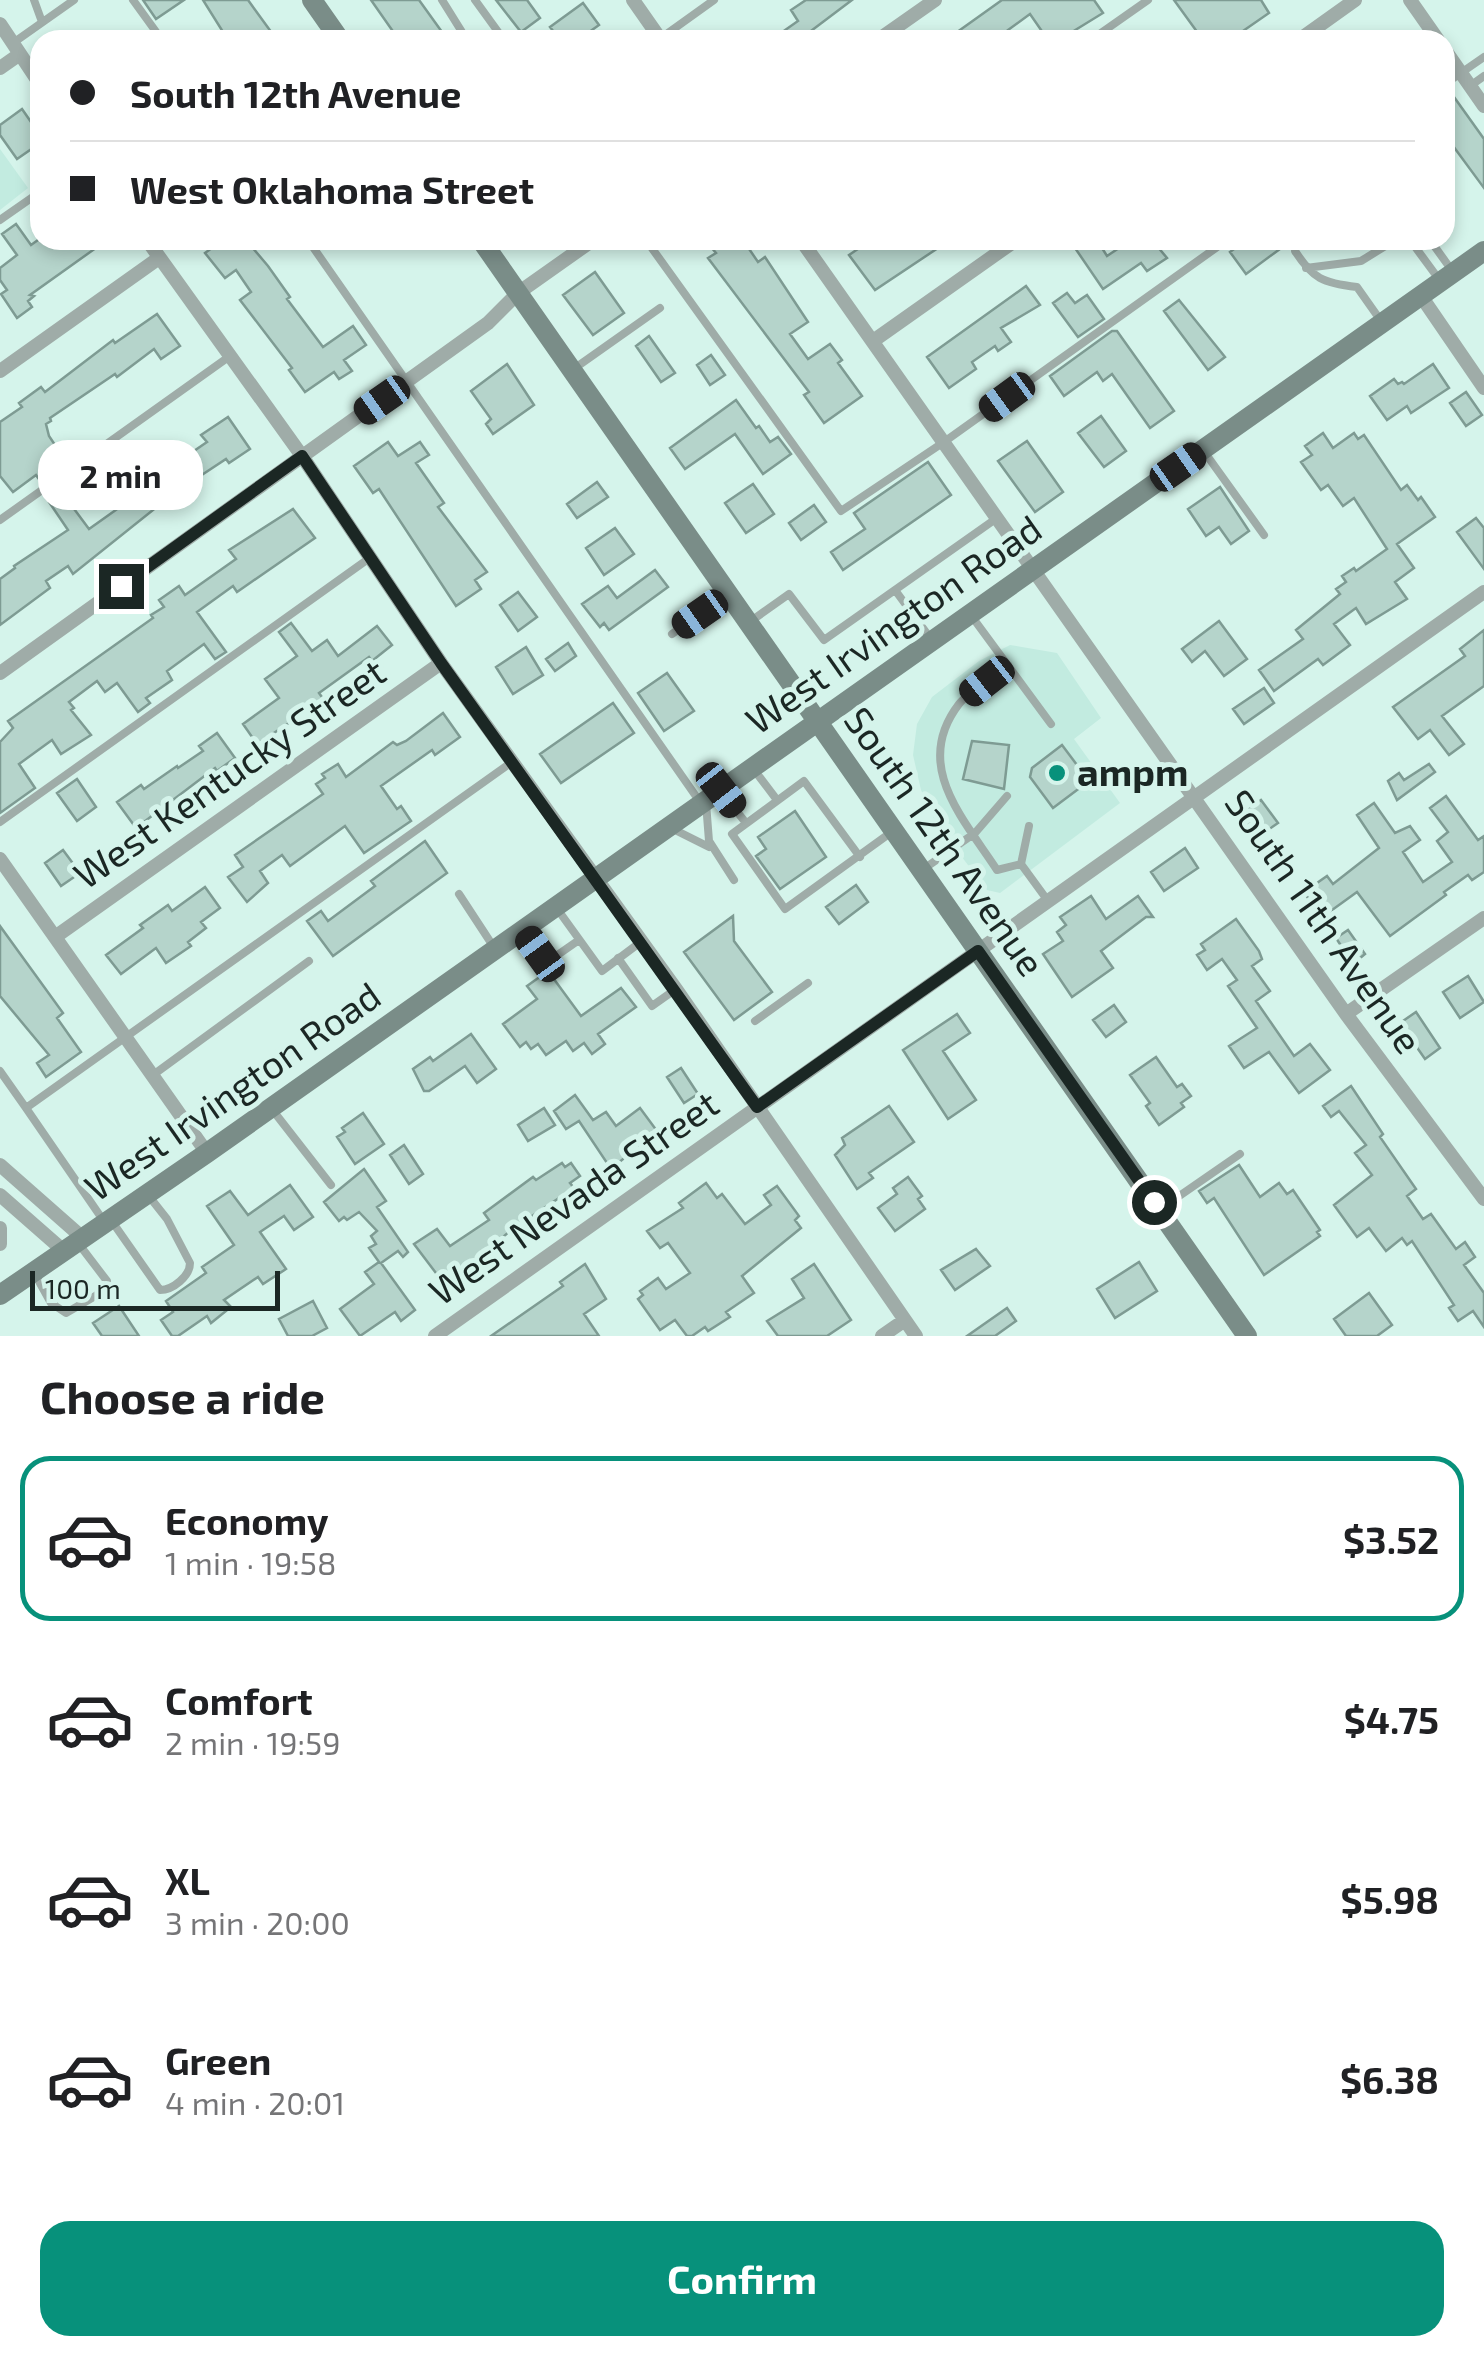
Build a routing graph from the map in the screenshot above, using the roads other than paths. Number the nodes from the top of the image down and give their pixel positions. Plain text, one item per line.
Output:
1 (34, 0) edge
2 (74, 0) edge
3 (132, 0) edge
4 (312, 0) edge
5 (442, 0) edge
6 (475, 0) edge
7 (633, 0) edge
8 (714, 0) edge
9 (935, 0) edge
10 (1148, 0) edge
11 (1355, 0) edge
12 (1410, 0) edge
13 (42, 22) junction
14 (0, 24) edge
15 (34, 30) edge
16 (154, 30) edge
17 (333, 30) edge
18 (461, 30) edge
19 (497, 30) edge
20 (654, 30) edge
21 (672, 30) edge
22 (892, 30) edge
23 (1105, 30) edge
24 (1313, 30) edge
25 (1431, 30) edge
26 (30, 34) edge
27 (16, 48) junction
28 (1484, 57) edge
29 (1455, 64) edge
30 (0, 68) edge
31 (30, 69) edge
32 (1484, 76) edge
33 (1465, 79) junction
34 (1455, 82) edge
35 (1484, 106) edge
36 (30, 199) edge
37 (0, 220) edge
38 (153, 250) edge
39 (315, 250) edge
40 (487, 250) edge
41 (580, 250) edge
42 (653, 250) edge
43 (810, 250) edge
44 (1002, 250) edge
45 (1212, 250) edge
46 (1294, 250) edge
47 (1378, 250) edge
48 (1418, 250) edge
49 (1435, 250) edge
50 (1484, 250) edge
51 (159, 258) junction
52 (1306, 268) junction
53 (1447, 277) junction
54 (518, 293) junction
55 (1421, 296) junction
56 (660, 308) dead end
57 (1383, 323) junction
58 (873, 341) junction
59 (230, 356) junction
60 (572, 370) junction
61 (0, 371) edge
62 (409, 380) junction
63 (1484, 388) edge
64 (944, 442) junction
65 (1203, 450) junction
66 (302, 456) junction
67 (998, 518) junction
68 (0, 520) edge
69 (1264, 536) dead end
70 (372, 557) junction
71 (1034, 570) junction
72 (896, 590) junction
73 (1484, 592) edge
74 (728, 594) junction
75 (970, 614) junction
76 (748, 623) junction
77 (672, 634) dead end
78 (932, 641) junction
79 (441, 663) junction
80 (1008, 666) junction
81 (0, 673) edge
82 (817, 722) junction
83 (1052, 724) dead end
84 (512, 762) junction
85 (752, 768) junction
86 (1007, 796) dead end
87 (1195, 797) junction
88 (709, 798) junction
89 (777, 800) junction
90 (0, 822) edge
91 (746, 823) junction
92 (1029, 826) dead end
93 (669, 827) junction
94 (893, 831) junction
95 (973, 835) junction
96 (713, 850) junction
97 (860, 856) junction
98 (0, 859) edge
99 (1021, 864) junction
100 (921, 870) junction
101 (595, 880) junction
102 (734, 880) dead end
103 (459, 894) dead end
104 (1048, 901) junction
105 (556, 906) junction
106 (1484, 918) edge
107 (522, 930) junction
108 (55, 938) junction
109 (580, 940) junction
110 (642, 942) junction
111 (496, 949) junction
112 (978, 951) junction
113 (618, 958) junction
114 (310, 962) dead end
115 (808, 983) dead end
116 (676, 989) junction
117 (1346, 1014) junction
118 (755, 1021) dead end
119 (124, 1036) junction
120 (0, 1071) edge
121 (153, 1075) junction
122 (757, 1107) junction
123 (26, 1108) junction
124 (272, 1108) junction
125 (207, 1153) junction
126 (1240, 1154) dead end
127 (0, 1165) edge
128 (331, 1185) dead end
129 (0, 1195) edge
130 (148, 1195) junction
131 (1483, 1196) edge
132 (1159, 1210) junction
133 (108, 1222) junction
134 (0, 1228) edge
135 (0, 1244) edge
136 (76, 1245) junction
137 (34, 1272) junction
138 (0, 1295) edge
139 (904, 1320) junction
140 (435, 1336) edge
141 (882, 1336) edge
142 (916, 1336) edge
143 (1247, 1336) edge

1 - 13 lane
2 - 13 lane
3 - 16 lane
4 - 17 main road
5 - 18 lane
6 - 19 lane
7 - 20 street
8 - 21 lane
9 - 22 street
10 - 23 lane
11 - 24 street
12 - 25 street
13 - 15 lane
14 - 27 street
26 - 27 lane
27 - 30 street
27 - 31 street
28 - 33 lane
29 - 33 street
32 - 33 lane
33 - 34 lane
33 - 35 street
36 - 37 lane
38 - 51 street
39 - 62 lane
40 - 54 main road, South 12th Avenue
41 - 54 street
42 - 64 lane
43 - 58 street, South 11th Avenue
44 - 58 street
45 - 64 lane
46 - 52 lane
47 - 52 lane
48 - 53 lane
49 - 53 lane
50 - 53 main road, West Irvington Road
51 - 59 street
51 - 61 street
52 - 57 lane
53 - 55 main road, West Irvington Road
54 - 60 main road, South 12th Avenue
54 - 62 street
55 - 57 main road, West Irvington Road
55 - 63 street
56 - 60 lane
57 - 65 main road, West Irvington Road
58 - 64 street, South 11th Avenue
59 - 66 street
59 - 68 lane
60 - 74 main road, South 12th Avenue
62 - 66 street
62 - 88 lane
64 - 67 street, South 11th Avenue
65 - 69 lane
65 - 71 main road, West Irvington Road
66 - 70 street
66 - 81 street
67 - 71 street, South 11th Avenue
67 - 72 lane
70 - 79 street
70 - 90 lane
71 - 75 main road, West Irvington Road
71 - 87 street, South 11th Avenue
72 - 76 lane
72 - 78 lane
73 - 87 street, West Nevada Street
74 - 76 main road, South 12th Avenue
74 - 77 lane
75 - 78 main road, West Irvington Road
75 - 80 lane
76 - 82 main road, South 12th Avenue
78 - 82 main road, West Irvington Road
79 - 84 street
79 - 108 street, West Kentucky Street
80 - 83 lane
80 - 95 lane
82 - 85 main road, West Irvington Road
82 - 94 main road, South 12th Avenue
84 - 101 street
84 - 119 lane
85 - 88 main road, West Irvington Road
85 - 89 lane
86 - 95 lane
87 - 104 street, West Nevada Street
87 - 117 street, South 11th Avenue
88 - 91 lane
88 - 93 main road, West Irvington Road
88 - 96 lane
89 - 91 lane
89 - 97 lane
91 - 97 lane
92 - 99 lane
93 - 96 lane
93 - 101 main road, West Irvington Road
94 - 97 lane
94 - 100 main road, South 12th Avenue
95 - 99 lane
95 - 100 lane
96 - 102 lane
98 - 108 street
99 - 104 lane
100 - 112 main road, South 12th Avenue
101 - 105 main road, West Irvington Road
101 - 110 street
103 - 111 lane
104 - 112 street, West Nevada Street
105 - 107 main road, West Irvington Road
105 - 109 lane
106 - 117 street
107 - 109 lane
107 - 111 main road, West Irvington Road
108 - 119 street
109 - 113 lane
110 - 113 lane
110 - 116 street
111 - 124 main road, West Irvington Road
112 - 122 street, West Nevada Street
112 - 132 main road, South 12th Avenue
113 - 116 lane
114 - 121 lane
115 - 118 lane
116 - 122 street
117 - 131 street, South 11th Avenue
119 - 121 street
119 - 123 lane
120 - 123 lane
121 - 125 street
122 - 139 street
122 - 140 street, West Nevada Street
123 - 133 lane
124 - 125 main road, West Irvington Road
124 - 128 lane
125 - 130 main road, West Irvington Road
126 - 132 lane
127 - 136 street
129 - 136 street
130 - 133 main road, West Irvington Road
130 - 133 lane
132 - 143 main road, South 12th Avenue
133 - 136 main road, West Irvington Road
134 - 135 street
136 - 137 main road, West Irvington Road
136 - 137 lane
137 - 138 main road, West Irvington Road
139 - 141 street
139 - 142 street

